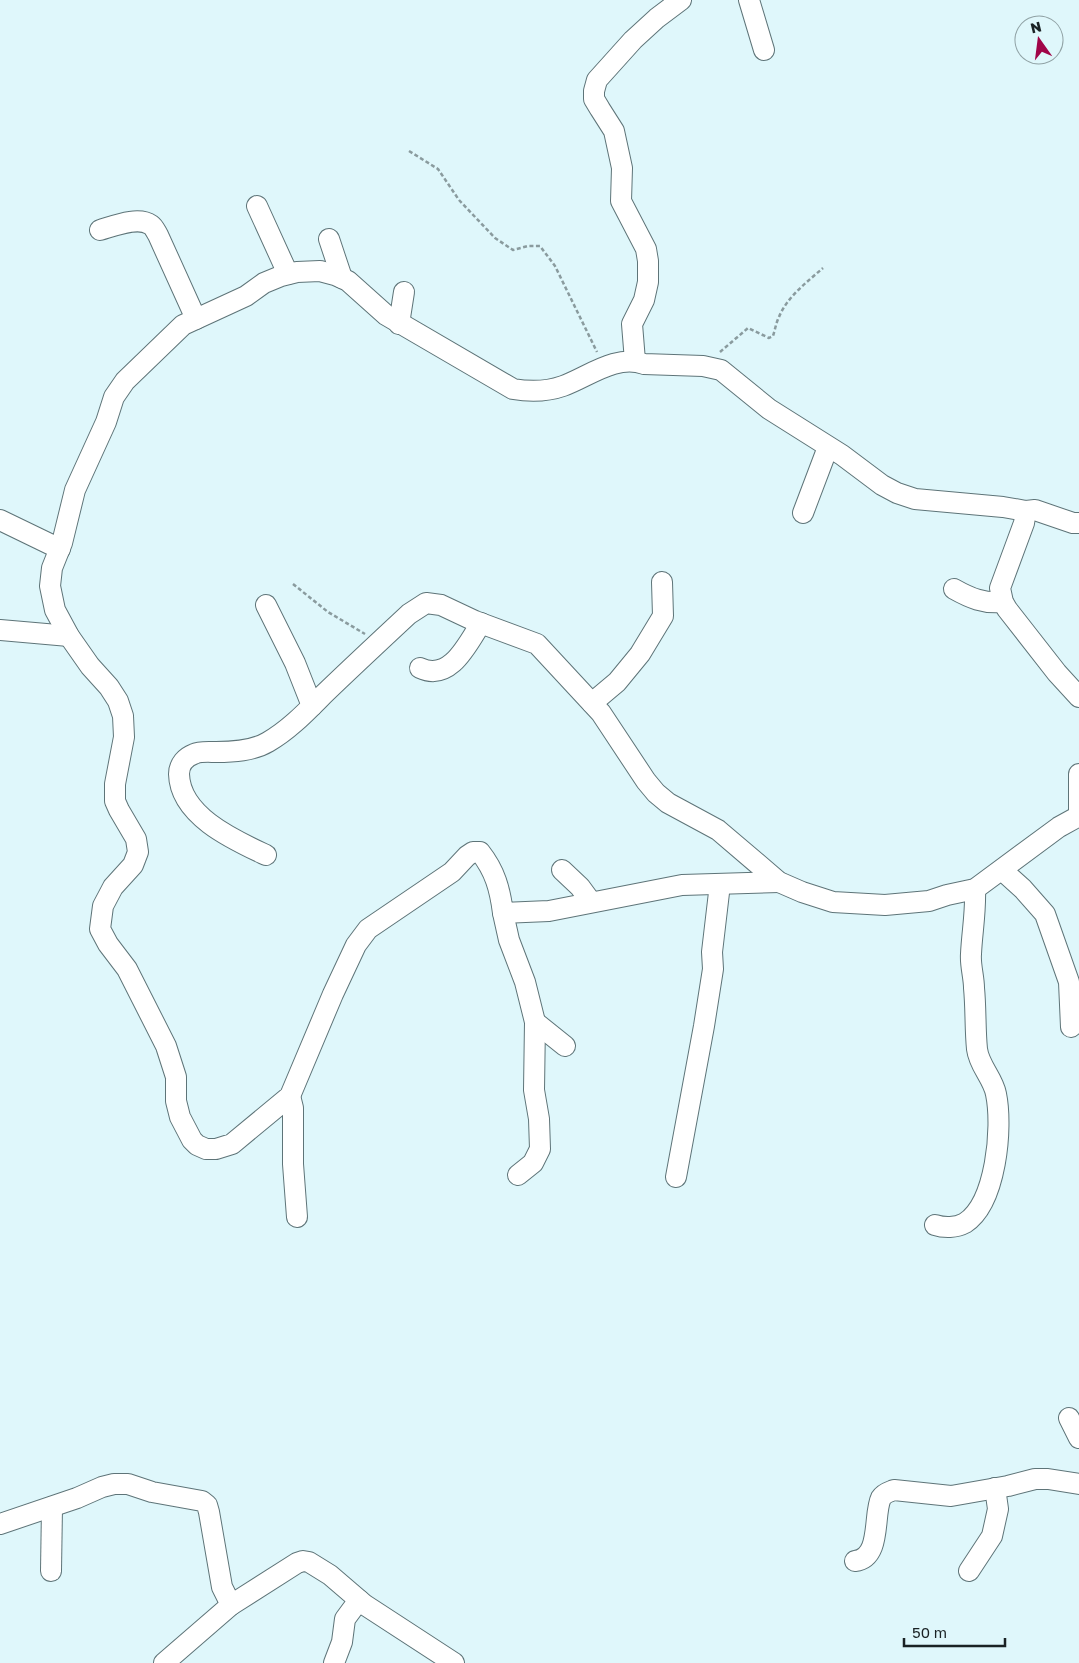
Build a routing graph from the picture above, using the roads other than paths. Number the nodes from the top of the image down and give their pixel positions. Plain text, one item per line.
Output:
1 (681, 0) edge
2 (749, 0) edge
3 (764, 50) dead end
4 (257, 206) dead end
5 (100, 230) dead end
6 (329, 239) dead end
7 (288, 274) junction
8 (342, 278) junction
9 (404, 292) dead end
10 (196, 319) junction
11 (399, 324) junction
12 (635, 361) junction
13 (828, 447) junction
14 (1026, 511) junction
15 (803, 513) dead end
16 (0, 520) edge
17 (1079, 523) edge
18 (60, 549) junction
19 (662, 582) dead end
20 (954, 589) dead end
21 (1003, 602) junction
22 (266, 605) dead end
23 (481, 623) junction
24 (0, 630) edge
25 (69, 636) junction
26 (420, 668) dead end
27 (1079, 697) edge
28 (592, 703) junction
29 (312, 706) junction
30 (1079, 774) edge
31 (1079, 816) edge
32 (266, 855) dead end
33 (562, 870) dead end
34 (1002, 870) junction
35 (779, 882) junction
36 (720, 884) junction
37 (975, 889) junction
38 (591, 902) junction
39 (503, 913) junction
40 (535, 1022) junction
41 (1071, 1028) dead end
42 (565, 1046) dead end
43 (290, 1096) junction
44 (518, 1174) dead end
45 (676, 1177) dead end
46 (297, 1217) dead end
47 (935, 1225) dead end
48 (1069, 1418) dead end
49 (1079, 1438) edge
50 (1079, 1484) edge
51 (995, 1488) junction
52 (52, 1507) junction
53 (0, 1524) edge
54 (856, 1561) dead end
55 (51, 1571) dead end
56 (969, 1571) dead end
57 (360, 1600) junction
58 (231, 1605) junction
59 (164, 1663) edge
60 (334, 1663) edge
61 (454, 1663) edge

1 - 12 street
2 - 3 street
4 - 7 street
5 - 10 street
6 - 8 street
7 - 8 street
7 - 10 street
8 - 11 street
9 - 11 street
10 - 18 street
11 - 12 street
12 - 13 street
13 - 14 street
13 - 15 street
14 - 17 street
14 - 21 street
16 - 18 street
18 - 25 street
19 - 28 street
20 - 21 street
21 - 27 street
22 - 29 street
23 - 26 street
23 - 28 street
23 - 29 street
24 - 25 street
25 - 43 street
28 - 35 street
29 - 32 street
30 - 31 street
31 - 34 street
33 - 38 street
34 - 37 street
34 - 41 street
35 - 36 street
35 - 37 street
36 - 38 street
36 - 45 street
37 - 47 street
38 - 39 street
39 - 40 street
39 - 43 street
40 - 42 street
40 - 44 street
43 - 46 street
48 - 49 street
50 - 51 street
51 - 54 street
51 - 56 street
52 - 53 street
52 - 55 street
52 - 58 street
57 - 58 street
57 - 60 street
57 - 61 street
58 - 59 street

